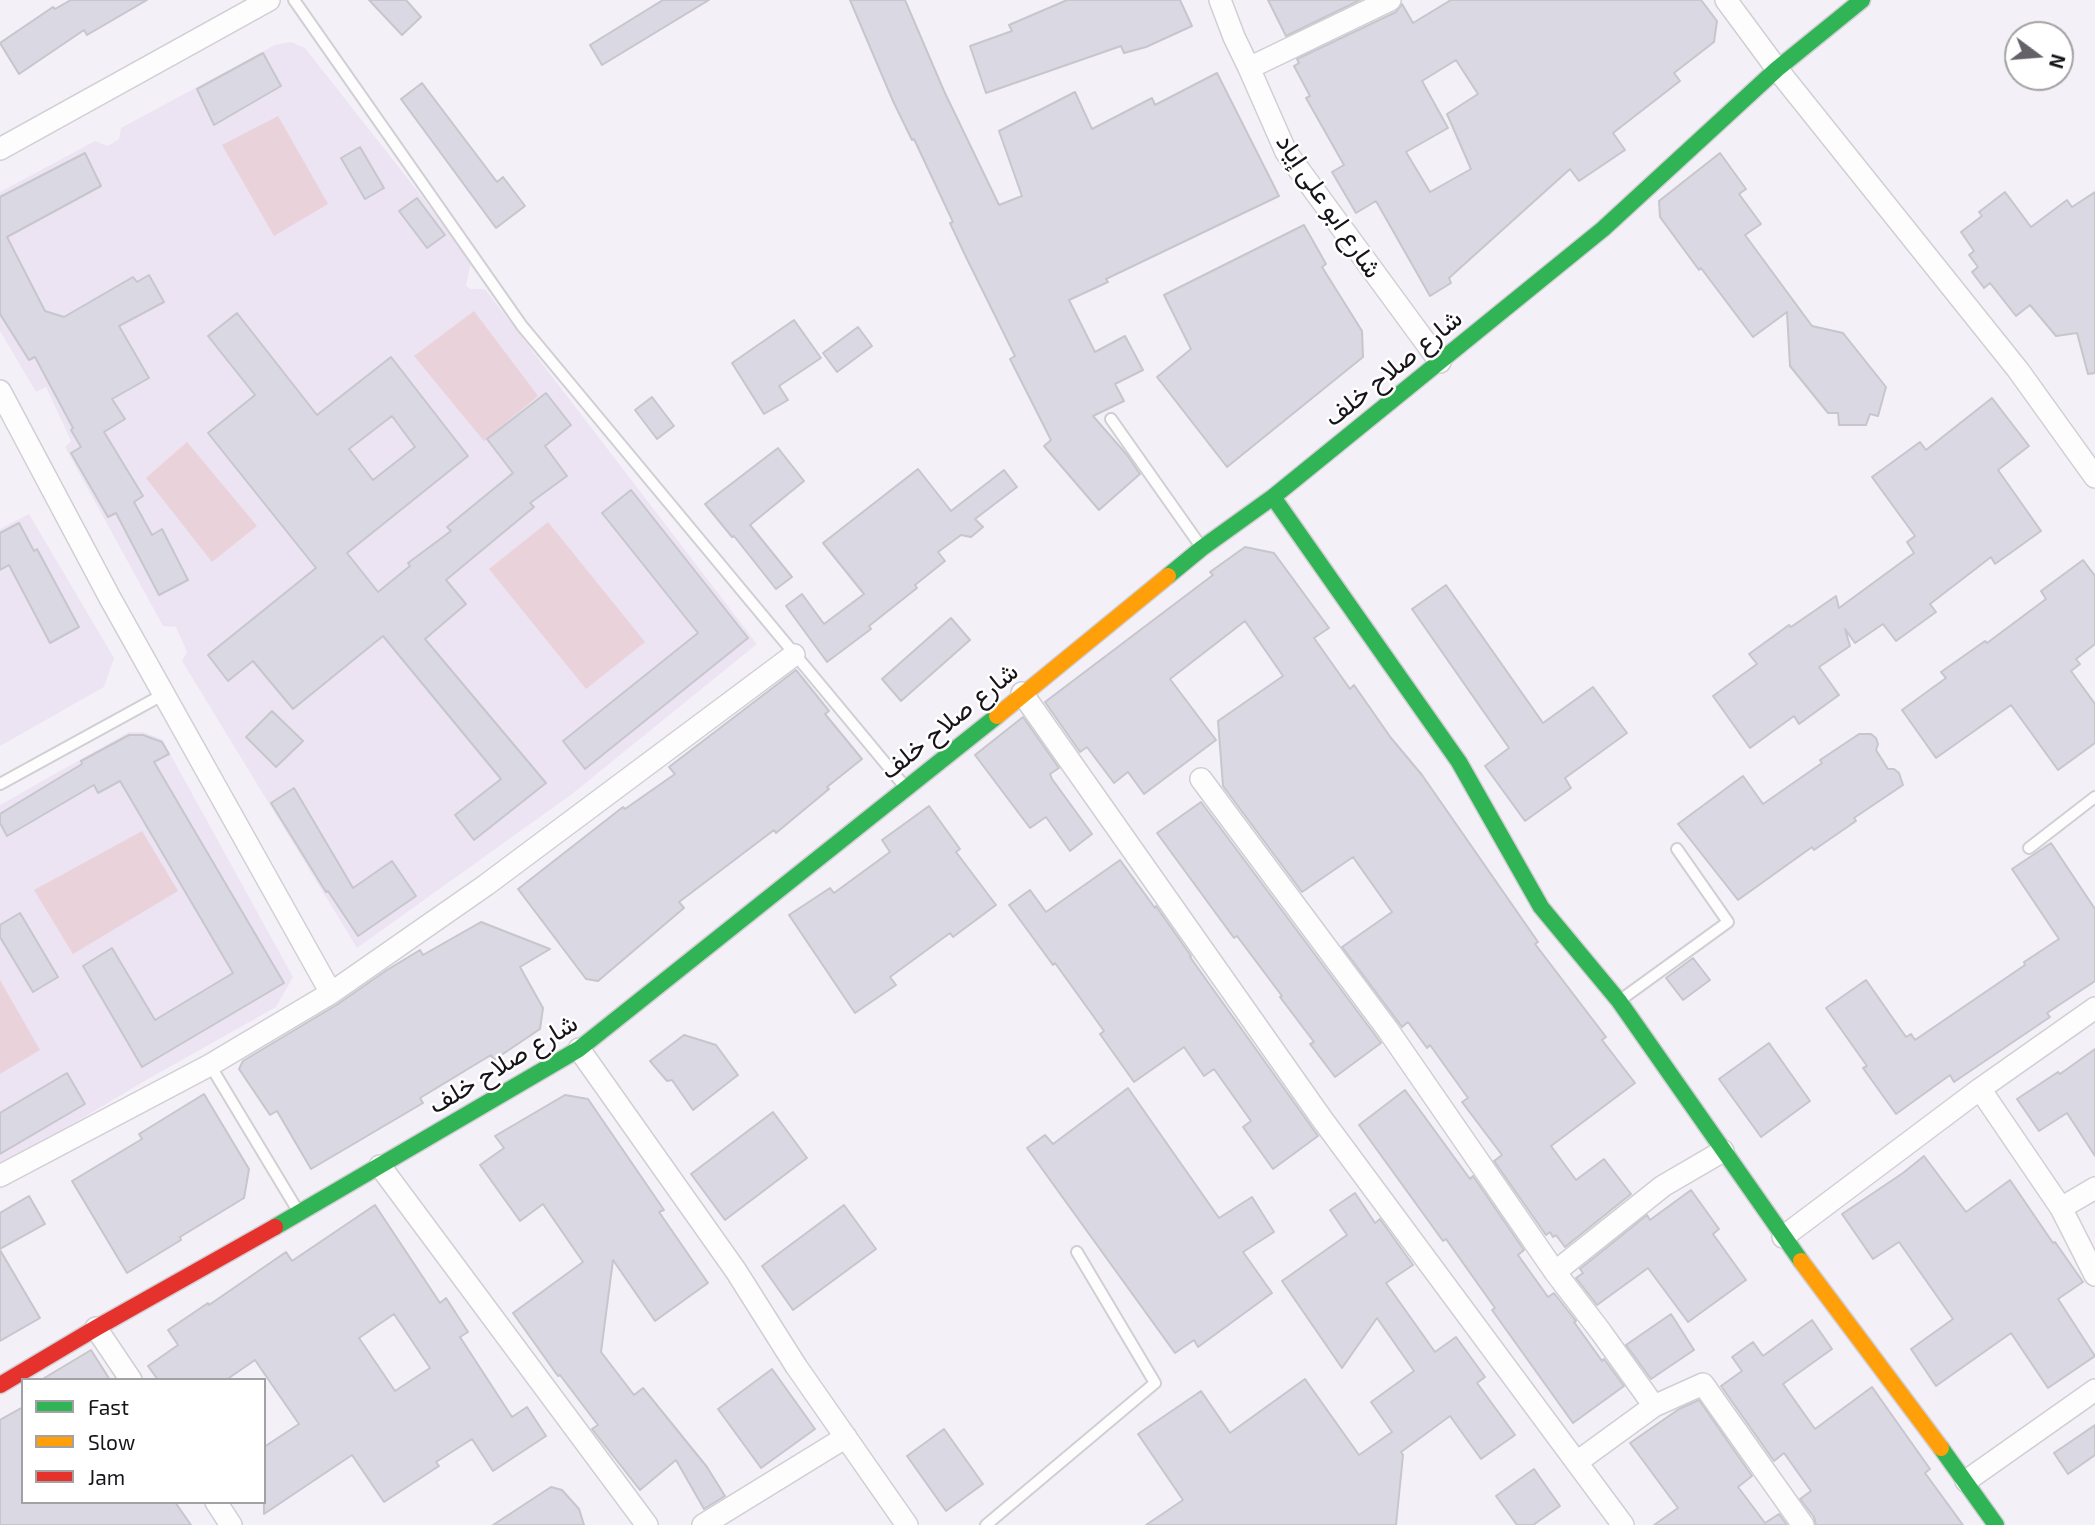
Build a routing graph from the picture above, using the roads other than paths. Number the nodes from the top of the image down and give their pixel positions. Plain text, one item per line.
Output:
1 (269, 0) edge
2 (294, 0) edge
3 (1220, 0) edge
4 (1390, 0) edge
5 (1726, 0) edge
6 (1862, 0) edge
7 (1249, 68) junction
8 (1777, 69) junction
9 (0, 149) edge
10 (1440, 362) junction
11 (0, 391) edge
12 (1111, 419) dead end
13 (2095, 477) edge
14 (1273, 497) junction
15 (1202, 548) junction
16 (794, 654) junction
17 (1023, 693) junction
18 (164, 694) junction
19 (1201, 779) dead end
20 (0, 784) edge
21 (906, 789) junction
22 (2095, 797) edge
23 (2029, 848) dead end
24 (1676, 849) dead end
25 (331, 993) junction
26 (1619, 1001) junction
27 (2095, 1008) edge
28 (579, 1049) junction
29 (210, 1065) junction
30 (1980, 1089) junction
31 (1723, 1151) junction
32 (380, 1166) junction
33 (0, 1176) edge
34 (2095, 1188) edge
35 (2062, 1208) junction
36 (300, 1213) junction
37 (1783, 1237) junction
38 (1077, 1252) dead end
39 (1555, 1272) junction
40 (2095, 1275) edge
41 (96, 1328) junction
42 (130, 1378) edge
43 (0, 1385) edge
44 (2095, 1390) edge
45 (1654, 1406) junction
46 (845, 1437) junction
47 (1577, 1462) junction
48 (1966, 1481) junction
49 (217, 1504) edge
50 (231, 1525) edge
51 (647, 1525) edge
52 (703, 1525) edge
53 (907, 1525) edge
54 (986, 1525) edge
55 (1623, 1525) edge
56 (1802, 1525) edge
57 (1996, 1525) edge

1 - 9 street
2 - 16 lane
3 - 7 street, شارع ابو على إياد
4 - 7 street
5 - 8 street
6 - 8 main road, شارع صلاح خلف
7 - 10 street, شارع ابو على إياد
8 - 10 main road, شارع صلاح خلف
8 - 13 street
10 - 14 main road, شارع صلاح خلف
11 - 18 street
12 - 15 lane
14 - 15 main road, شارع صلاح خلف
14 - 26 main road
15 - 17 main road, شارع صلاح خلف
16 - 21 lane
16 - 25 street
17 - 21 main road, شارع صلاح خلف
17 - 47 street
18 - 20 lane
18 - 25 street
19 - 39 street
21 - 28 main road, شارع صلاح خلف
22 - 23 lane
24 - 26 lane
25 - 29 street
26 - 31 main road
27 - 30 street
28 - 32 main road, شارع صلاح خلف
28 - 46 street
29 - 33 street
29 - 36 lane
30 - 35 street
30 - 37 street
31 - 37 main road
31 - 39 street
32 - 36 main road, شارع صلاح خلف
32 - 51 street
34 - 35 street
35 - 40 street
36 - 41 main road, شارع صلاح خلف
37 - 48 main road
38 - 54 lane
39 - 45 street
41 - 42 street
41 - 43 main road, شارع صلاح خلف
44 - 48 street
45 - 47 street
45 - 56 street
46 - 52 street
46 - 53 street
47 - 55 street
48 - 57 main road
49 - 50 street

